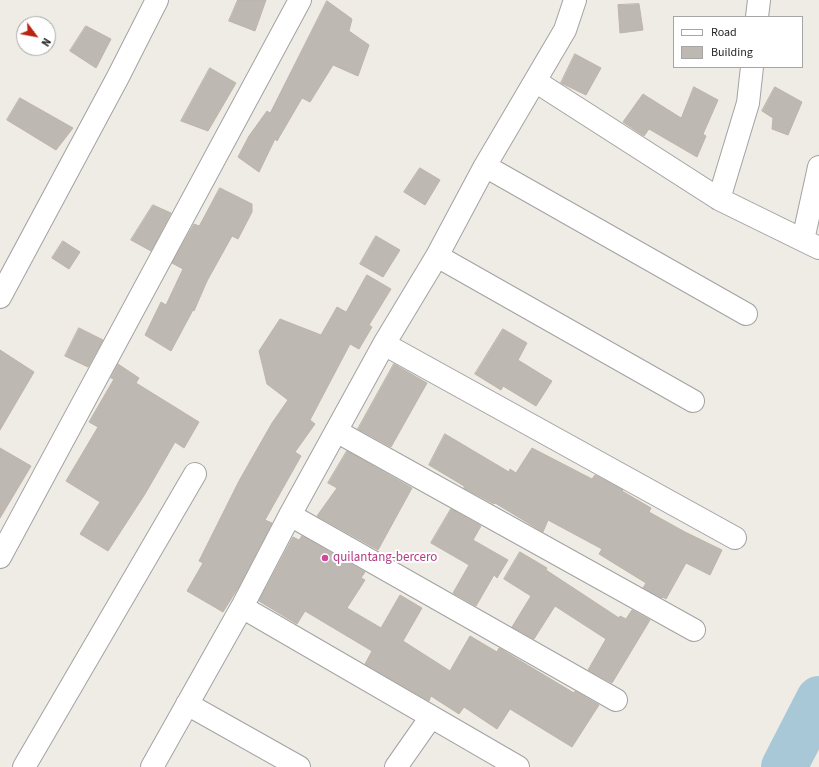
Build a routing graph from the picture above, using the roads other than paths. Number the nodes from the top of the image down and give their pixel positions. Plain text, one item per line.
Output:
1 (157, 0) edge
2 (300, 0) edge
3 (575, 0) edge
4 (759, 0) edge
5 (757, 16) edge
6 (752, 68) edge
7 (535, 81) junction
8 (485, 166) junction
9 (819, 167) edge
10 (719, 198) junction
11 (811, 244) edge
12 (437, 256) junction
13 (0, 296) edge
14 (746, 314) dead end
15 (384, 344) junction
16 (693, 401) dead end
17 (336, 431) junction
18 (194, 474) dead end
19 (290, 515) junction
20 (735, 538) dead end
21 (0, 557) edge
22 (242, 606) junction
23 (694, 630) dead end
24 (616, 700) dead end
25 (187, 704) junction
26 (431, 717) junction
27 (24, 767) edge
28 (152, 767) edge
29 (299, 767) edge
30 (396, 767) edge
31 (518, 767) edge

1 - 13 street
2 - 21 street
3 - 7 street
4 - 5 street
6 - 10 street
7 - 8 street
7 - 10 street
8 - 12 street
8 - 14 street
9 - 11 street
10 - 11 street
12 - 15 street
12 - 16 street
15 - 17 street
15 - 20 street
17 - 19 street
17 - 23 street
18 - 27 street
19 - 22 street
19 - 24 street
22 - 25 street
22 - 26 street
25 - 28 street
25 - 29 street
26 - 30 street
26 - 31 street

